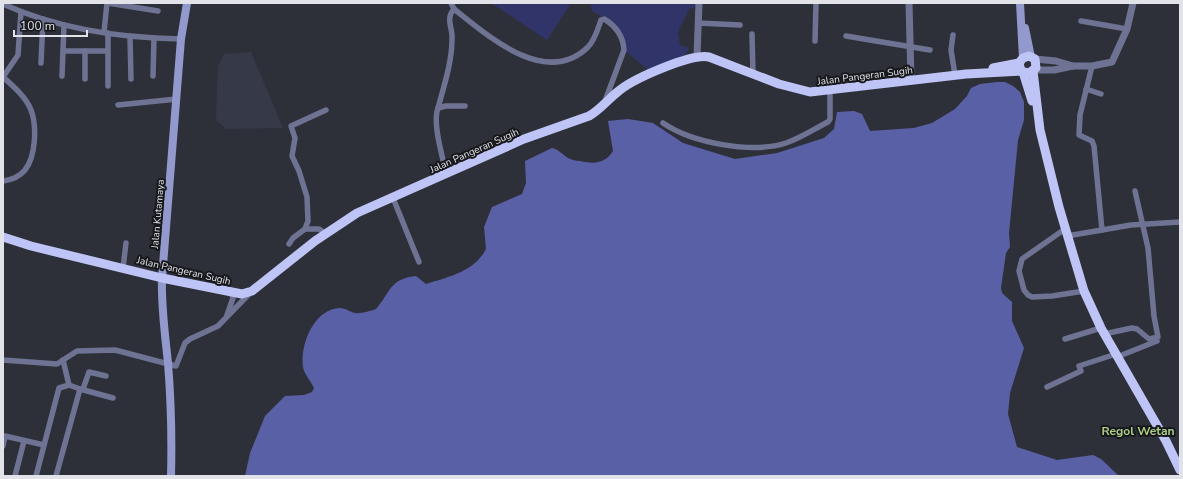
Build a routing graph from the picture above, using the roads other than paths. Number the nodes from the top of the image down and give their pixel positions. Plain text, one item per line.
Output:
1 (107, 3) edge
2 (187, 3) edge
3 (451, 3) edge
4 (699, 3) edge
5 (816, 3) edge
6 (909, 3) edge
7 (1133, 3) edge
8 (3, 4) edge
9 (1020, 6) edge
10 (454, 9) junction
11 (158, 11) dead end
12 (21, 12) junction
13 (43, 19) junction
14 (1081, 21) dead end
15 (698, 23) junction
16 (64, 25) junction
17 (740, 25) dead end
18 (1127, 29) junction
19 (106, 32) junction
20 (752, 34) dead end
21 (953, 35) dead end
22 (130, 36) junction
23 (846, 36) dead end
24 (154, 38) junction
25 (181, 39) junction
26 (815, 41) dead end
27 (909, 48) junction
28 (930, 50) dead end
29 (63, 51) junction
30 (85, 51) junction
31 (107, 51) junction
32 (697, 56) junction
33 (41, 63) dead end
34 (1025, 63) junction
35 (1073, 66) junction
36 (1092, 66) junction
37 (1034, 71) junction
38 (753, 74) junction
39 (955, 75) junction
40 (62, 76) dead end
41 (153, 76) dead end
42 (3, 77) edge
43 (85, 79) dead end
44 (131, 79) dead end
45 (911, 81) junction
46 (108, 86) dead end
47 (1086, 89) junction
48 (830, 91) junction
49 (1101, 94) dead end
50 (176, 99) junction
51 (118, 105) dead end
52 (604, 105) junction
53 (465, 106) dead end
54 (438, 108) junction
55 (326, 110) dead end
56 (1039, 121) junction
57 (663, 123) dead end
58 (446, 174) junction
59 (3, 181) edge
60 (1135, 190) dead end
61 (393, 198) junction
62 (1180, 222) edge
63 (1143, 224) junction
64 (305, 229) junction
65 (1102, 230) junction
66 (326, 233) junction
67 (1066, 233) junction
68 (3, 237) edge
69 (126, 243) dead end
70 (289, 244) dead end
71 (419, 262) dead end
72 (123, 268) junction
73 (162, 278) junction
74 (252, 291) junction
75 (1084, 291) junction
76 (231, 292) junction
77 (225, 319) junction
78 (1102, 331) junction
79 (1158, 337) junction
80 (1065, 339) dead end
81 (1116, 356) junction
82 (3, 360) edge
83 (64, 360) junction
84 (168, 364) junction
85 (106, 376) dead end
86 (69, 386) junction
87 (1047, 387) dead end
88 (82, 389) junction
89 (113, 398) dead end
90 (24, 440) junction
91 (44, 445) junction
92 (3, 446) edge
93 (1180, 470) edge
94 (14, 476) edge
95 (36, 476) edge
96 (56, 476) edge
97 (171, 476) edge

1 - 11 street
1 - 19 street
2 - 25 main road, Jalan Kutamaya
3 - 10 street
4 - 15 street
5 - 26 street
6 - 27 street
7 - 18 street
8 - 12 street
9 - 34 main road
10 - 52 street
10 - 54 street
12 - 13 street
12 - 42 street
13 - 16 street
13 - 33 street
14 - 18 street
15 - 17 street
15 - 32 street
16 - 19 street
16 - 29 street
18 - 36 street
19 - 22 street
19 - 31 street
20 - 38 street
21 - 39 street
22 - 24 street
22 - 44 street
23 - 27 street
24 - 25 street
24 - 41 street
25 - 50 main road, Jalan Kutamaya
27 - 28 street
27 - 45 street
29 - 30 street
29 - 40 street
30 - 31 street
30 - 43 street
31 - 46 street
32 - 38 highway, Jalan Pangeran Sugih
32 - 52 highway, Jalan Pangeran Sugih
34 - 35 street
34 - 37 highway, Jalan Pangeran Sugih
34 - 39 highway, Jalan Pangeran Sugih
34 - 56 highway
35 - 36 street
35 - 37 street
36 - 47 street
37 - 56 highway
38 - 48 highway, Jalan Pangeran Sugih
39 - 45 highway, Jalan Pangeran Sugih
42 - 59 street
45 - 48 highway, Jalan Pangeran Sugih
47 - 49 street
47 - 65 street
48 - 57 street
50 - 51 street
50 - 73 main road, Jalan Kutamaya
52 - 58 highway, Jalan Pangeran Sugih
53 - 54 street
54 - 58 street
55 - 64 street
56 - 67 highway
58 - 61 highway, Jalan Pangeran Sugih
60 - 63 street
61 - 66 highway, Jalan Pangeran Sugih
61 - 71 street
62 - 63 street
63 - 65 street
63 - 79 street
64 - 66 street
64 - 70 street
65 - 67 street
66 - 74 highway, Jalan Pangeran Sugih
67 - 75 highway
67 - 75 street
68 - 72 highway, Jalan Pangeran Sugih
69 - 72 street
72 - 73 highway, Jalan Pangeran Sugih
73 - 76 highway, Jalan Pangeran Sugih
73 - 84 main road, Jalan Kutamaya
74 - 76 highway, Jalan Pangeran Sugih
74 - 77 street
75 - 78 highway
76 - 77 street
77 - 84 street
78 - 79 street
78 - 80 street
78 - 81 highway
79 - 81 street
81 - 87 street
81 - 93 highway
82 - 83 street
83 - 84 street
83 - 86 street
84 - 97 main road, Jalan Kutamaya
85 - 88 street
86 - 88 street
86 - 91 street
88 - 89 street
88 - 96 street
90 - 91 street
90 - 92 street
90 - 94 street
91 - 95 street

